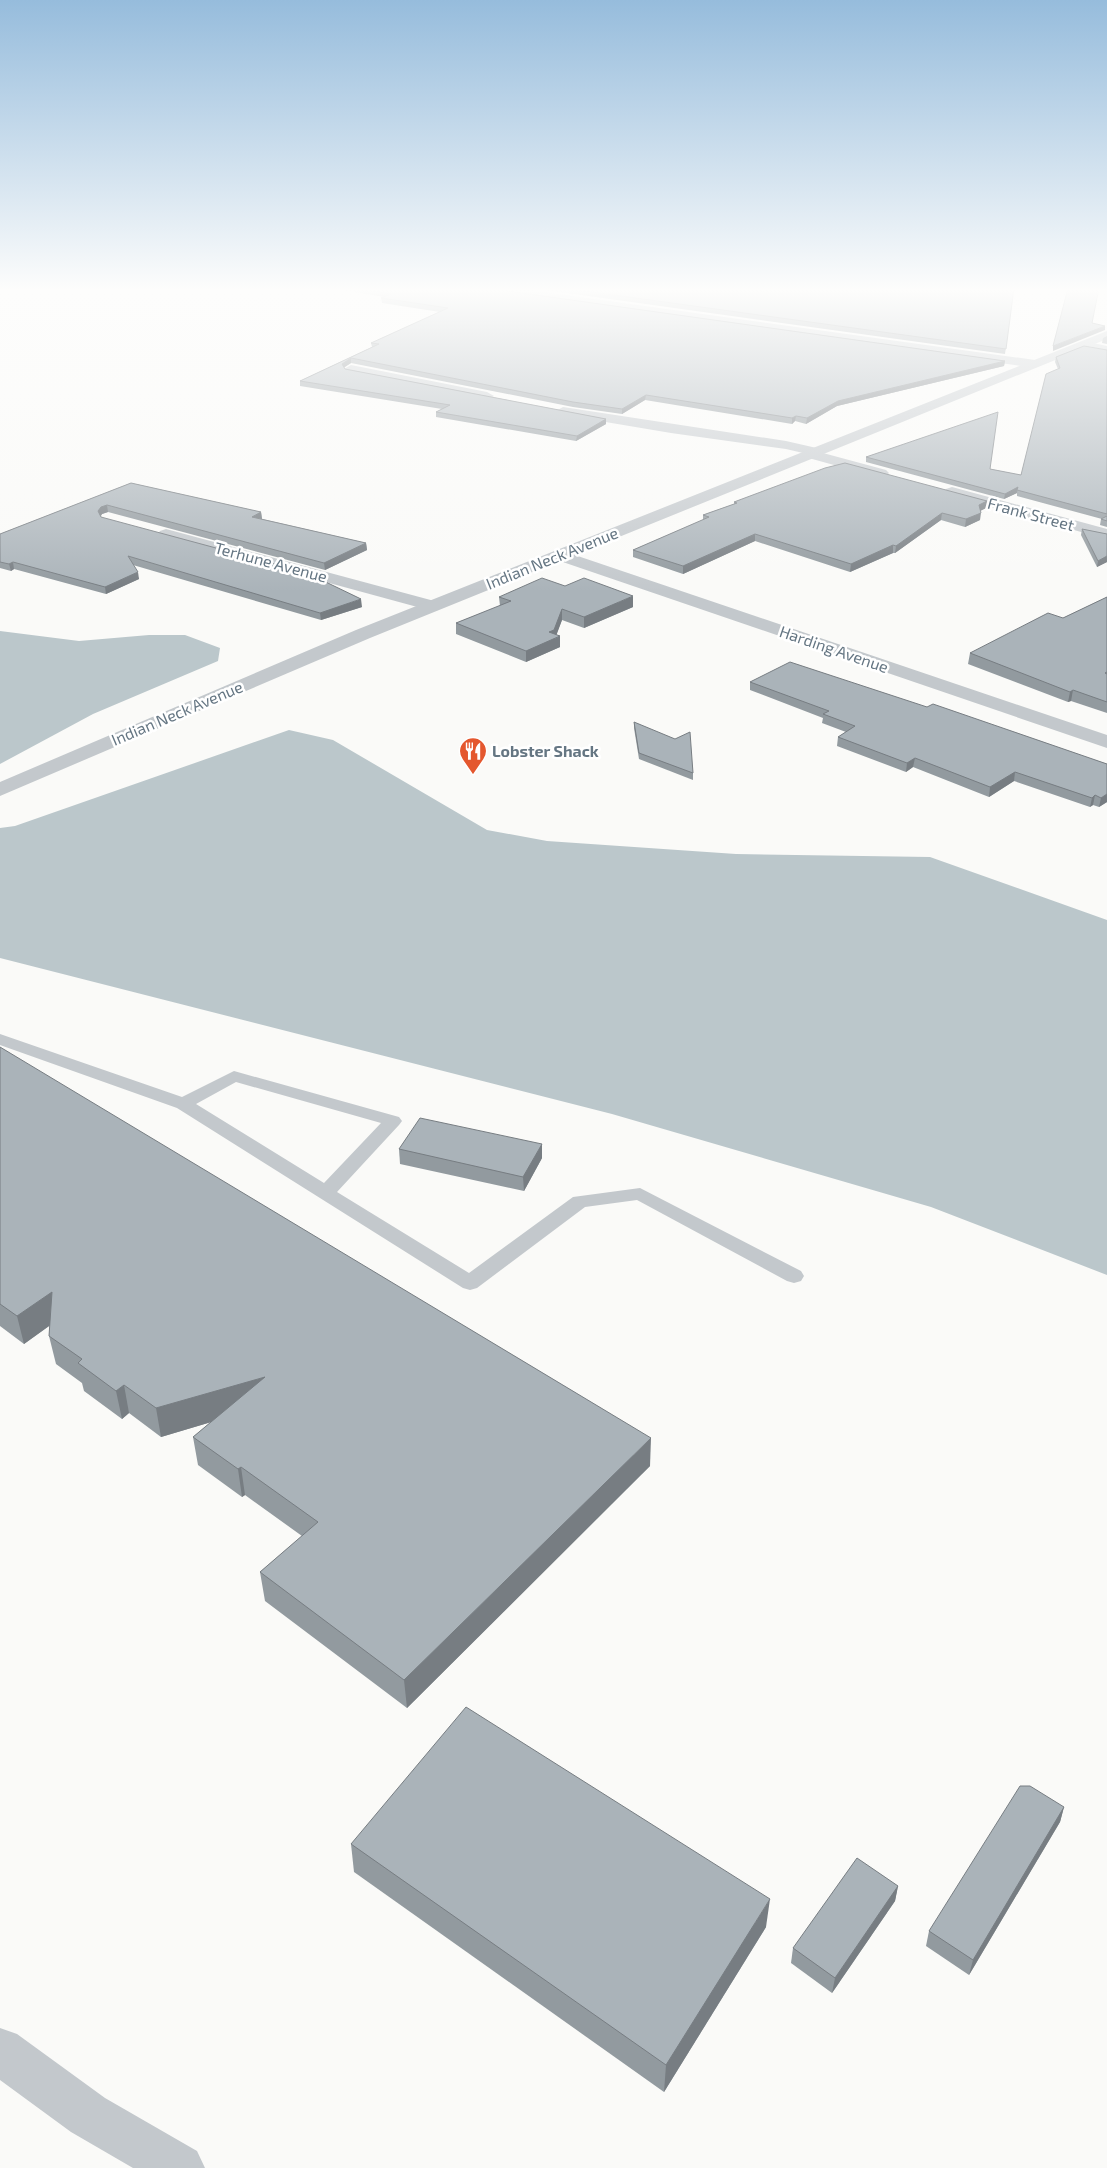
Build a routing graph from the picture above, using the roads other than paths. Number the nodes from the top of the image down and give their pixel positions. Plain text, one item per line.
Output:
1 (453, 389) edge
2 (972, 389) edge
3 (497, 398) edge
4 (554, 409) edge
5 (813, 453) junction
6 (894, 477) edge
7 (941, 489) edge
8 (147, 530) edge
9 (1107, 534) edge
10 (560, 555) junction
11 (432, 606) junction
12 (1107, 742) edge
13 (0, 790) edge
14 (0, 1039) edge
15 (182, 1104) junction
16 (325, 1193) junction
17 (794, 1276) dead end
18 (0, 2050) edge
19 (180, 2168) edge

1 - 3 street
2 - 5 street, Indian Neck Avenue
4 - 5 street
5 - 6 street
5 - 10 street, Indian Neck Avenue
7 - 9 street, Frank Street
8 - 11 street, Terhune Avenue
10 - 11 street, Indian Neck Avenue
10 - 12 street, Harding Avenue
11 - 13 street, Indian Neck Avenue
14 - 15 lane
15 - 16 lane
15 - 16 lane
16 - 17 lane
18 - 19 street

